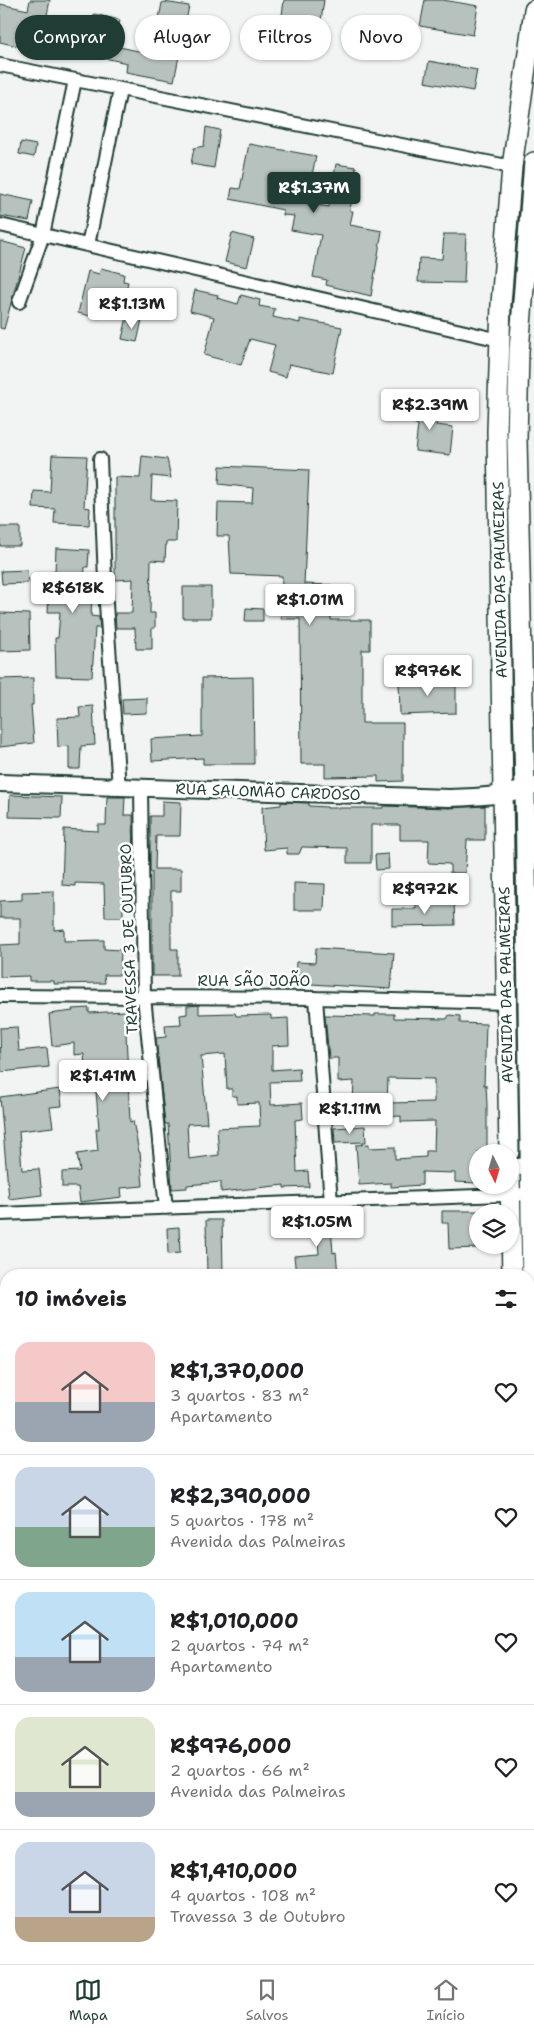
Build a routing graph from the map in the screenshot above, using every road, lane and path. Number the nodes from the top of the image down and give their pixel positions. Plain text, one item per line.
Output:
1 (534, 10) edge
2 (0, 65) edge
3 (75, 80) junction
4 (120, 90) junction
5 (534, 162) edge
6 (512, 167) junction
7 (0, 225) edge
8 (42, 235) junction
9 (88, 245) junction
10 (19, 302) dead end
11 (500, 340) junction
12 (100, 459) dead end
13 (0, 783) edge
14 (120, 788) junction
15 (141, 788) junction
16 (529, 788) edge
17 (503, 794) junction
18 (0, 996) edge
19 (144, 997) junction
20 (316, 998) junction
21 (507, 1003) junction
22 (509, 1144) edge
23 (532, 1166) edge
24 (519, 1167) edge
25 (469, 1189) edge
26 (519, 1189) edge
27 (510, 1194) edge
28 (530, 1194) junction
29 (331, 1202) junction
30 (166, 1208) junction
31 (0, 1214) edge
32 (512, 1269) edge
33 (531, 1269) edge

1 - 6 main road, AVENIDA DAS PALMEIRAS
2 - 3 street
3 - 4 street
3 - 8 street
4 - 6 street
4 - 9 street
5 - 16 main road, AVENIDA DAS PALMEIRAS
6 - 11 main road, AVENIDA DAS PALMEIRAS
7 - 8 street
8 - 9 street
8 - 10 street
9 - 11 street
11 - 17 main road, AVENIDA DAS PALMEIRAS
12 - 14 street
13 - 14 street, RUA SALOMÃO CARDOSO
14 - 15 street, RUA SALOMÃO CARDOSO
15 - 17 street, RUA SALOMÃO CARDOSO
15 - 19 street, TRAVESSA 3 DE OUTUBRO
16 - 17 street, RUA SALOMÃO CARDOSO
16 - 23 main road, AVENIDA DAS PALMEIRAS
17 - 21 main road, AVENIDA DAS PALMEIRAS
18 - 19 street, RUA SÃO JOÃO
19 - 20 street, RUA SÃO JOÃO
19 - 30 street, TRAVESSA 3 DE OUTUBRO
20 - 21 street, RUA SÃO JOÃO
20 - 29 street
21 - 22 main road, AVENIDA DAS PALMEIRAS
23 - 24 street
23 - 28 main road, AVENIDA DAS PALMEIRAS
25 - 29 street
26 - 28 street
27 - 32 main road
28 - 33 main road, AVENIDA DAS PALMEIRAS
29 - 30 street
30 - 31 street

